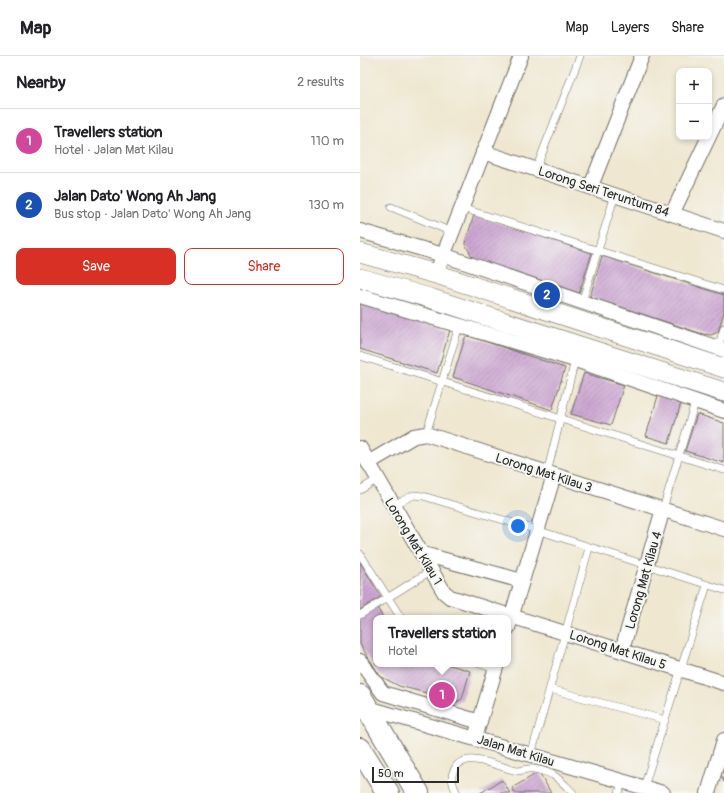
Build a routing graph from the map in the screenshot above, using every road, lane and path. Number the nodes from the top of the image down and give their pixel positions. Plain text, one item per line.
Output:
1 (521, 56) edge
2 (580, 56) edge
3 (642, 56) edge
4 (724, 106) edge
5 (483, 152) junction
6 (536, 169) junction
7 (591, 186) junction
8 (616, 195) junction
9 (391, 207) dead end
10 (462, 208) junction
11 (672, 214) junction
12 (360, 231) edge
13 (452, 232) junction
14 (724, 232) edge
15 (598, 251) junction
16 (360, 253) edge
17 (443, 255) junction
18 (436, 274) junction
19 (360, 278) edge
20 (724, 290) edge
21 (387, 294) junction
22 (360, 296) edge
23 (582, 302) junction
24 (459, 326) junction
25 (724, 328) edge
26 (721, 349) edge
27 (577, 353) junction
28 (360, 356) edge
29 (724, 368) edge
30 (442, 383) junction
31 (724, 392) edge
32 (695, 402) junction
33 (724, 411) edge
34 (560, 419) junction
35 (426, 434) junction
36 (360, 448) edge
37 (678, 456) junction
38 (368, 463) junction
39 (724, 470) edge
40 (551, 474) junction
41 (378, 479) junction
42 (360, 490) edge
43 (393, 505) junction
44 (663, 510) junction
45 (724, 529) edge
46 (537, 530) junction
47 (589, 548) junction
48 (360, 554) edge
49 (423, 554) junction
50 (647, 565) junction
51 (432, 570) junction
52 (522, 581) junction
53 (707, 585) junction
54 (724, 590) edge
55 (388, 597) junction
56 (360, 615) edge
57 (399, 615) edge
58 (495, 615) edge
59 (511, 618) edge
60 (511, 621) edge
61 (566, 632) junction
62 (622, 650) junction
63 (360, 661) edge
64 (497, 667) edge
65 (681, 669) junction
66 (724, 683) edge
67 (550, 689) junction
68 (364, 702) edge
69 (665, 720) junction
70 (480, 722) junction
71 (475, 738) junction
72 (724, 740) edge
73 (360, 749) edge
74 (531, 755) junction
75 (621, 787) edge
76 (644, 787) junction
77 (388, 793) edge
78 (418, 793) edge
79 (457, 793) edge
80 (573, 793) edge
81 (663, 793) edge
82 (708, 793) edge

1 - 5 street
2 - 6 lane
3 - 7 street
4 - 11 street
5 - 6 street, Lorong Seri Teruntum 84
5 - 10 street
6 - 7 street, Lorong Seri Teruntum 84
7 - 8 street, Lorong Seri Teruntum 84
8 - 11 street, Lorong Seri Teruntum 84
8 - 15 lane
9 - 13 lane
10 - 13 street
10 - 15 lane
11 - 14 street, Lorong Seri Teruntum 84
12 - 17 street
13 - 17 street
15 - 20 lane
15 - 23 lane
16 - 18 main road
17 - 18 street
17 - 23 street
18 - 29 main road
19 - 21 main road
21 - 22 street
21 - 24 street
21 - 27 main road
23 - 26 street
24 - 27 street
24 - 30 lane
25 - 26 lane
27 - 31 main road
27 - 32 street
27 - 34 lane
28 - 30 lane
30 - 34 lane
30 - 35 lane
32 - 33 street
32 - 37 lane
34 - 37 lane
34 - 40 lane
35 - 38 street
35 - 40 street, Lorong Mat Kilau 3
36 - 38 street, Lorong Mat Kilau 1
37 - 39 lane
37 - 44 lane
38 - 41 street, Lorong Mat Kilau 1
40 - 44 street, Lorong Mat Kilau 3
40 - 46 street
41 - 42 lane
41 - 43 street, Lorong Mat Kilau 1
43 - 46 lane
43 - 49 street, Lorong Mat Kilau 1
44 - 45 street, Lorong Mat Kilau 3
44 - 50 street, Lorong Mat Kilau 4
46 - 47 lane
46 - 52 street
47 - 50 lane
47 - 61 lane
48 - 55 lane
49 - 51 street, Lorong Mat Kilau 1
49 - 52 street
50 - 53 lane
50 - 62 street, Lorong Mat Kilau 4
51 - 55 lane
51 - 58 street, Lorong Mat Kilau 1
52 - 59 street
53 - 54 lane
53 - 65 lane
55 - 56 lane
55 - 57 lane
60 - 61 street, Lorong Mat Kilau 5
61 - 62 street, Lorong Mat Kilau 5
61 - 67 lane
62 - 65 street, Lorong Mat Kilau 5
63 - 70 street
64 - 70 street
65 - 66 street, Lorong Mat Kilau 5
65 - 69 lane
67 - 69 lane
67 - 74 lane
68 - 71 street, Jalan Mat Kilau
68 - 78 highway
69 - 76 lane
70 - 71 street
71 - 74 street, Jalan Mat Kilau
72 - 82 street
73 - 77 highway
74 - 75 street, Jalan Mat Kilau
75 - 76 street, Jalan Mat Kilau
76 - 81 street, Jalan Mat Kilau
79 - 80 lane

